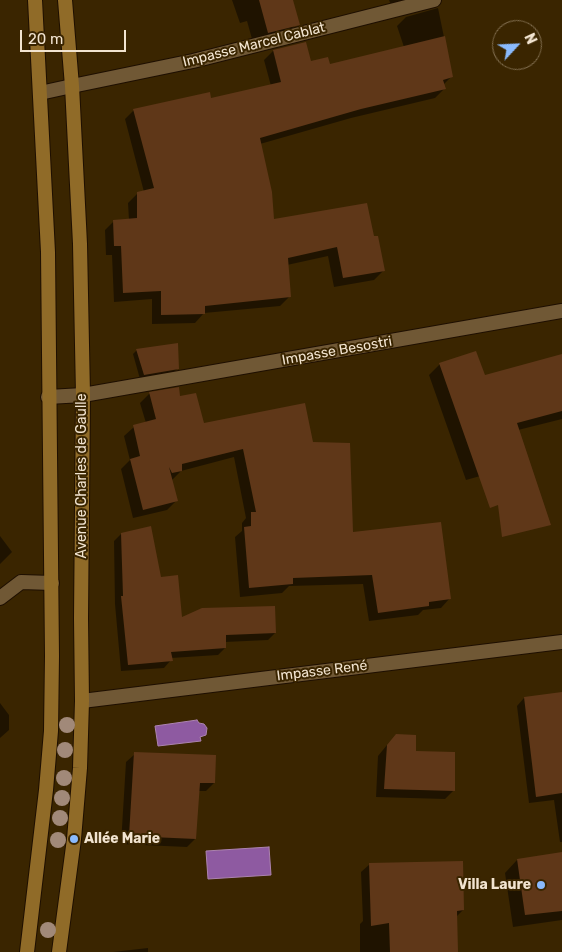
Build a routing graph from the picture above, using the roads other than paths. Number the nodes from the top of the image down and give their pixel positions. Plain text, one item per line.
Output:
1 (35, 0) edge
2 (65, 0) edge
3 (434, 0) edge
4 (72, 86) junction
5 (40, 93) junction
6 (562, 311) edge
7 (83, 395) junction
8 (48, 397) junction
9 (52, 583) junction
10 (0, 598) edge
11 (562, 642) edge
12 (82, 701) junction
13 (27, 952) edge
14 (59, 952) edge

1 - 5 main road
2 - 4 main road, Avenue Charles de Gaulle
3 - 4 street, Impasse Marcel Cablat
4 - 5 street, Impasse Marcel Cablat
4 - 7 main road, Avenue Charles de Gaulle
5 - 8 main road
6 - 7 street, Impasse Besostri
7 - 8 street, Impasse Besostri
7 - 12 main road, Avenue Charles de Gaulle
8 - 9 main road
9 - 10 street
9 - 13 main road
11 - 12 street, Impasse René
12 - 14 main road, Avenue Charles de Gaulle

